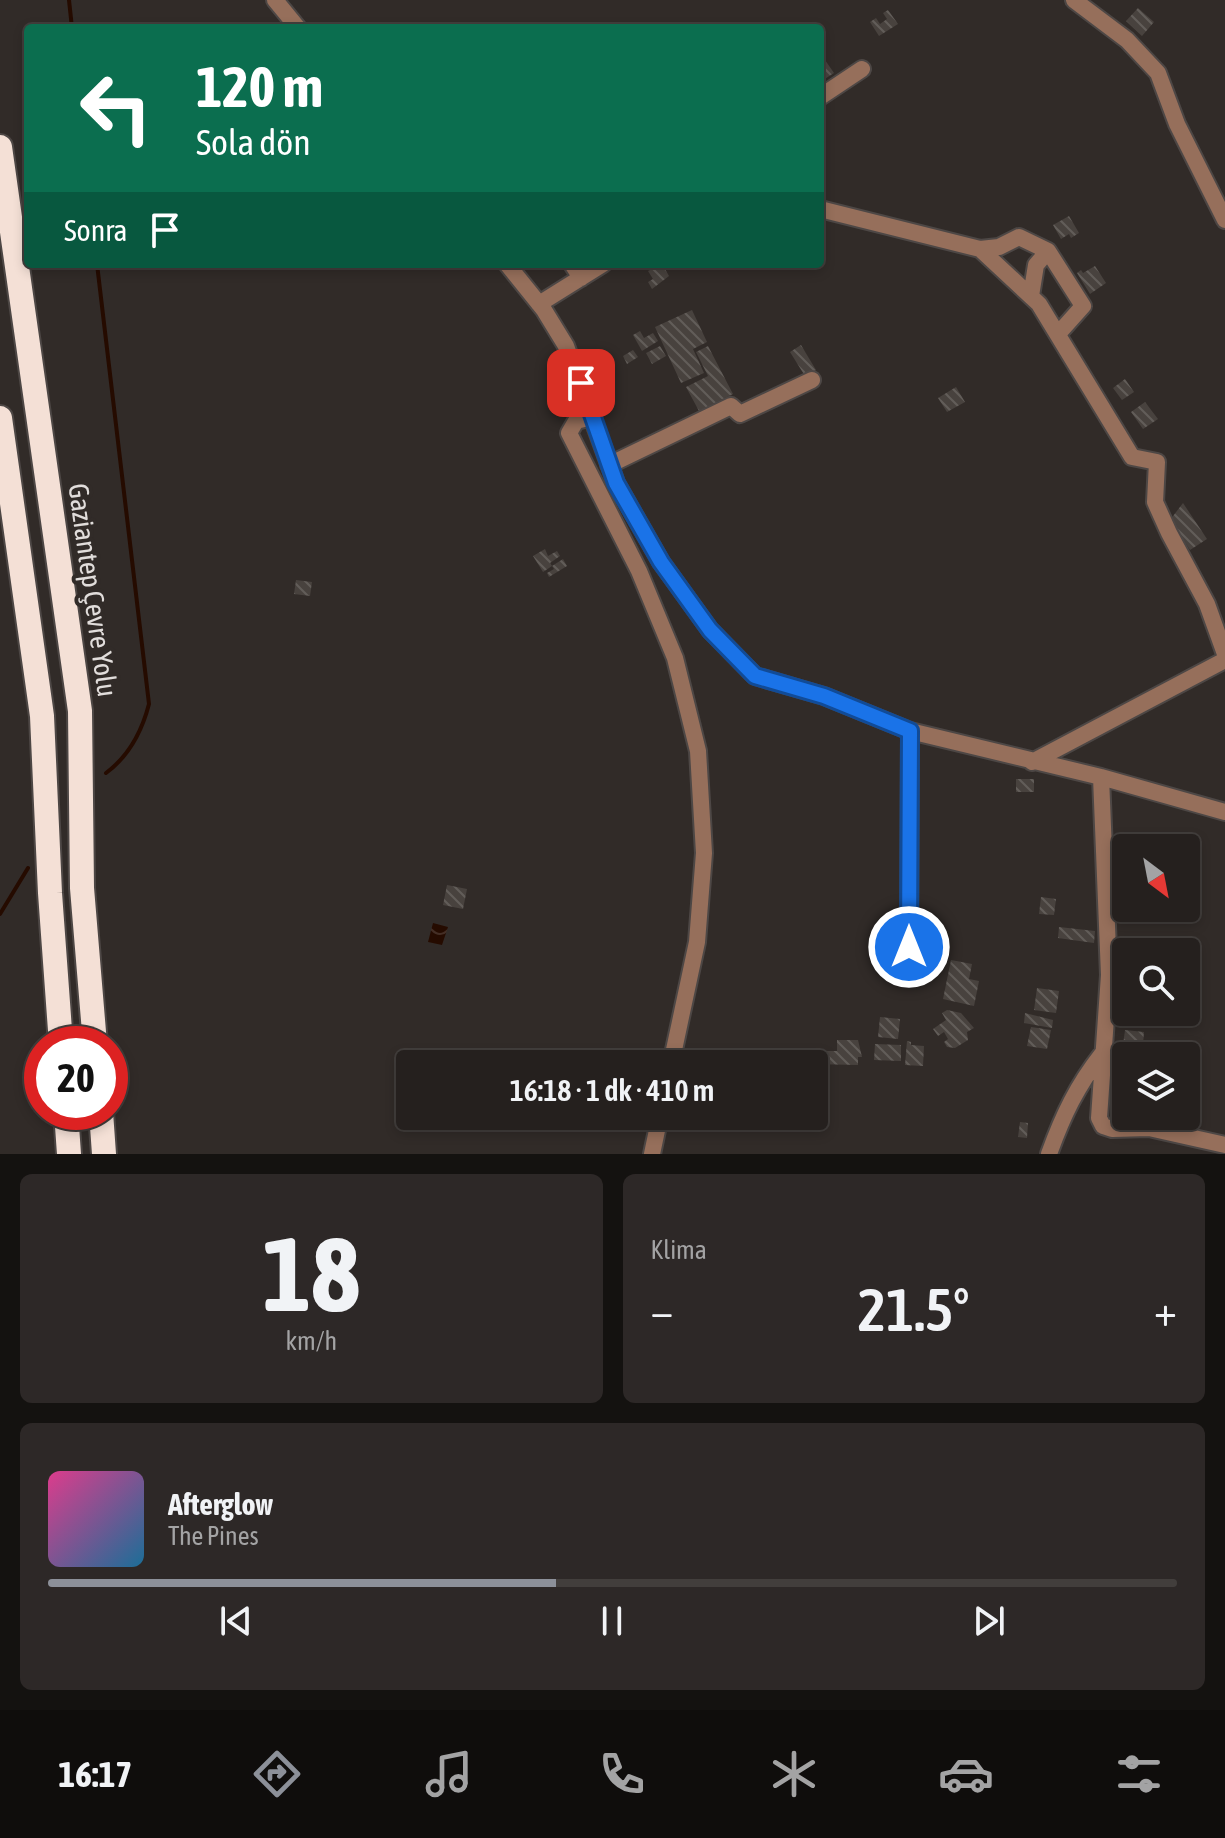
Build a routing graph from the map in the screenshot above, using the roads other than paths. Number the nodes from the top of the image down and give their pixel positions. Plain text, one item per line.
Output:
1 (275, 0) edge
2 (1074, 0) edge
3 (295, 24) edge
4 (862, 69) dead end
5 (824, 94) edge
6 (0, 147) edge
7 (824, 210) edge
8 (1225, 220) edge
9 (980, 249) junction
10 (1048, 251) junction
11 (510, 268) edge
12 (576, 271) edge
13 (1031, 296) junction
14 (539, 304) junction
15 (1058, 334) junction
16 (812, 380) dead end
17 (592, 417) junction
18 (0, 418) edge
19 (609, 465) junction
20 (1225, 657) edge
21 (910, 731) junction
22 (1032, 762) junction
23 (1101, 777) junction
24 (1225, 812) edge
25 (909, 947) dead end
26 (60, 1026) edge
27 (94, 1026) edge
28 (674, 1050) edge
29 (1103, 1054) junction
30 (67, 1130) edge
31 (657, 1130) edge
32 (1225, 1145) edge
33 (69, 1154) edge
34 (652, 1154) edge
35 (1049, 1154) edge

1 - 3 street
2 - 8 street
4 - 5 street
6 - 27 highway, Gaziantep Çevre Yolu
7 - 9 street
9 - 10 street
9 - 13 street
10 - 13 street
10 - 15 street
11 - 14 street
12 - 14 street
13 - 15 street
14 - 17 street
15 - 20 street
16 - 19 street
17 - 19 street
17 - 28 street
18 - 26 highway
19 - 21 street
20 - 22 street
21 - 22 street
21 - 25 street
22 - 23 street
23 - 24 street
23 - 29 street
29 - 32 street
29 - 35 street
30 - 33 highway
31 - 34 street

